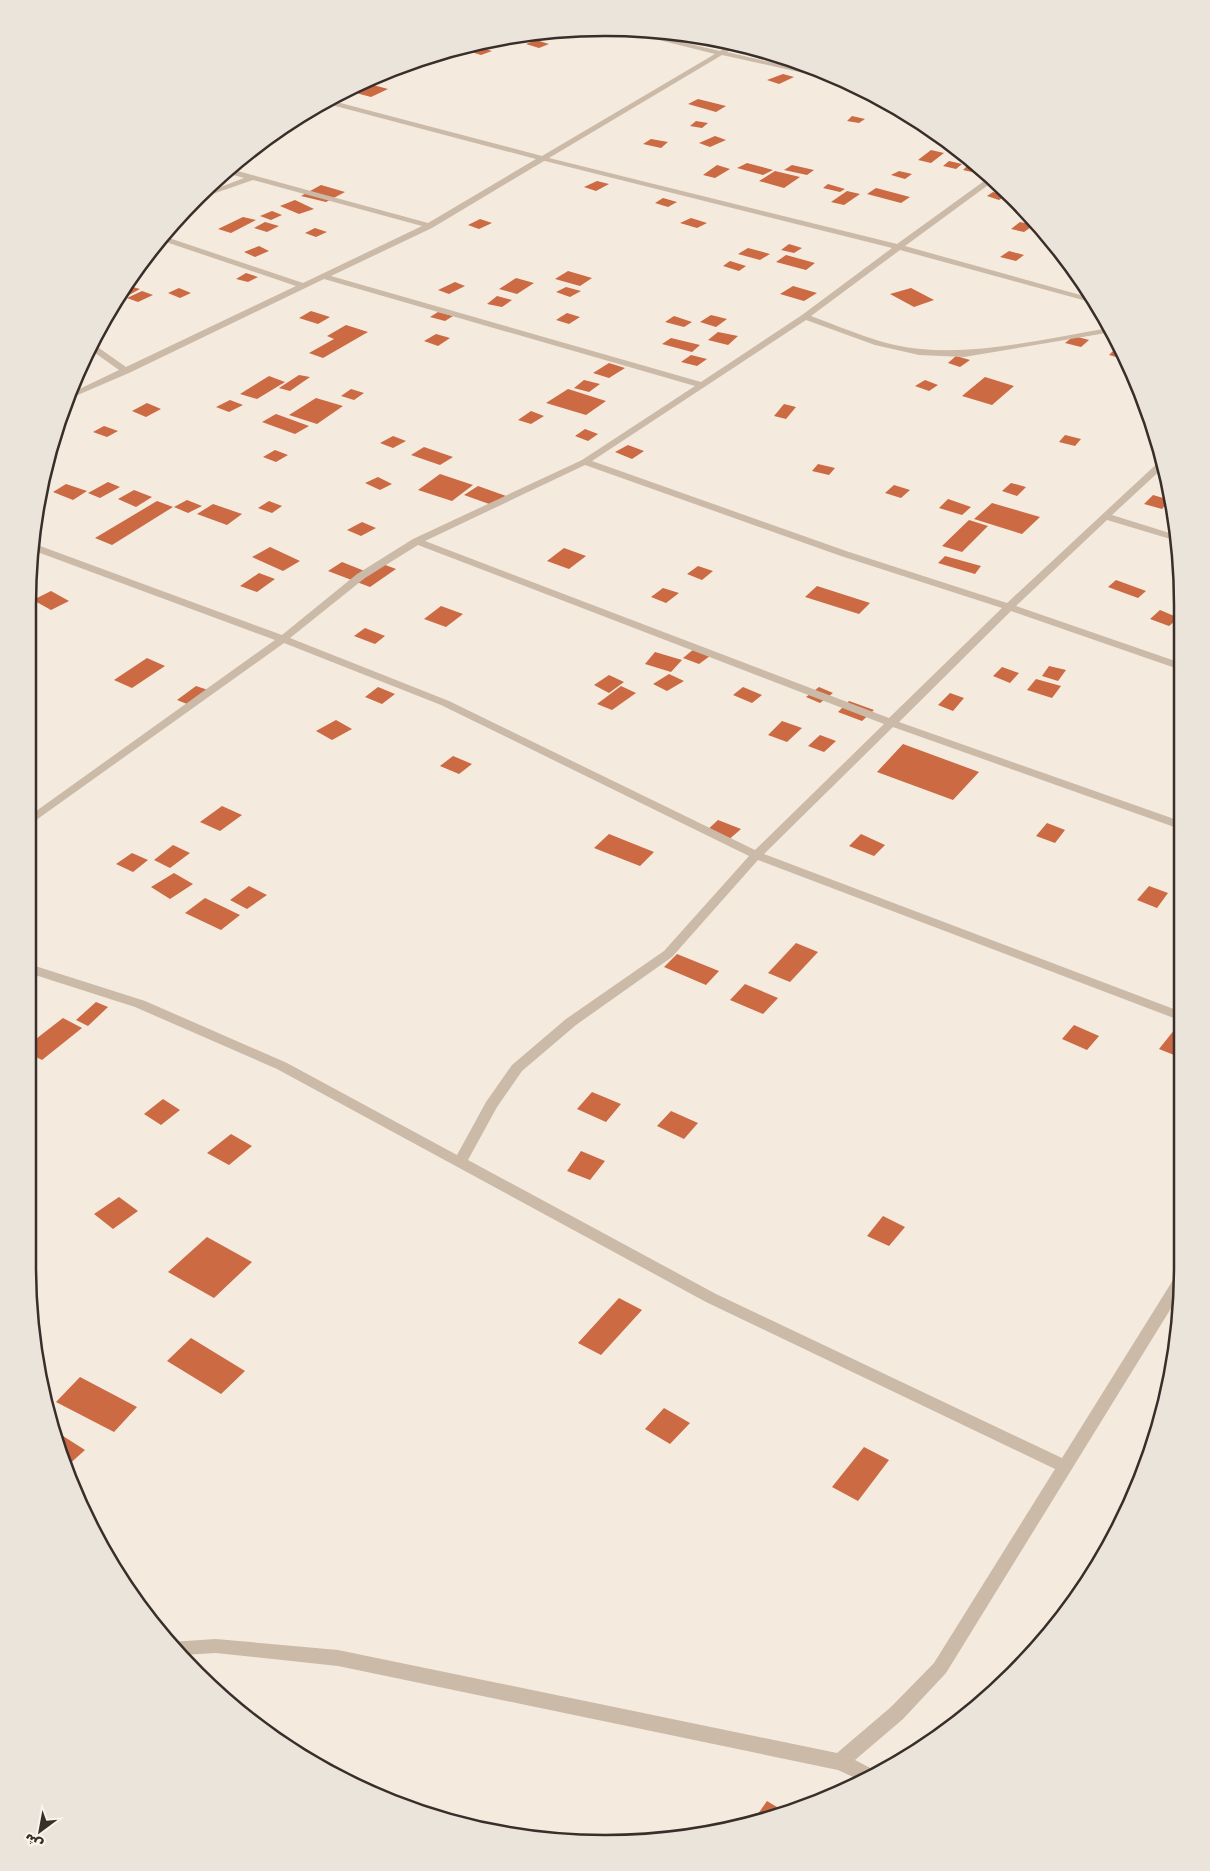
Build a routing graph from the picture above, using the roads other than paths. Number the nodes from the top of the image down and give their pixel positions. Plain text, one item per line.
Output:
1 (665, 39) edge
2 (726, 50) edge
3 (722, 52) junction
4 (801, 71) edge
5 (336, 104) edge
6 (545, 159) junction
7 (235, 173) edge
8 (251, 178) junction
9 (986, 183) edge
10 (215, 191) edge
11 (428, 226) junction
12 (169, 240) edge
13 (900, 247) junction
14 (323, 276) junction
15 (302, 285) junction
16 (1084, 298) edge
17 (805, 316) junction
18 (1103, 331) edge
19 (97, 350) edge
20 (126, 371) junction
21 (702, 385) junction
22 (78, 393) edge
23 (585, 462) junction
24 (1157, 468) edge
25 (1106, 516) junction
26 (1170, 536) edge
27 (417, 541) junction
28 (39, 549) edge
29 (1009, 608) junction
30 (283, 639) junction
31 (1174, 665) edge
32 (892, 723) junction
33 (36, 817) edge
34 (1174, 823) edge
35 (756, 855) junction
36 (36, 970) edge
37 (1174, 1014) edge
38 (460, 1162) junction
39 (1173, 1292) edge
40 (1066, 1467) junction
41 (183, 1648) edge
42 (840, 1762) junction
43 (864, 1772) edge

1 - 3 street
2 - 3 street
3 - 4 street
3 - 6 street
5 - 6 street
6 - 11 street
6 - 13 street
7 - 8 street
8 - 10 street
8 - 11 street
9 - 13 street
11 - 14 street
12 - 15 street
13 - 16 street
13 - 17 street
14 - 15 street
14 - 21 street
15 - 20 street
17 - 18 street
17 - 21 street
19 - 20 street
20 - 22 street
21 - 23 street
23 - 27 street
23 - 29 street
24 - 25 street
25 - 26 street
25 - 29 street
27 - 30 street
27 - 32 street
28 - 30 street
29 - 31 street
29 - 32 street
30 - 33 street
30 - 35 street
32 - 34 street
32 - 35 street
35 - 37 street
35 - 38 street
36 - 38 street
38 - 40 street
39 - 40 street
40 - 42 street
41 - 42 street
42 - 43 street

